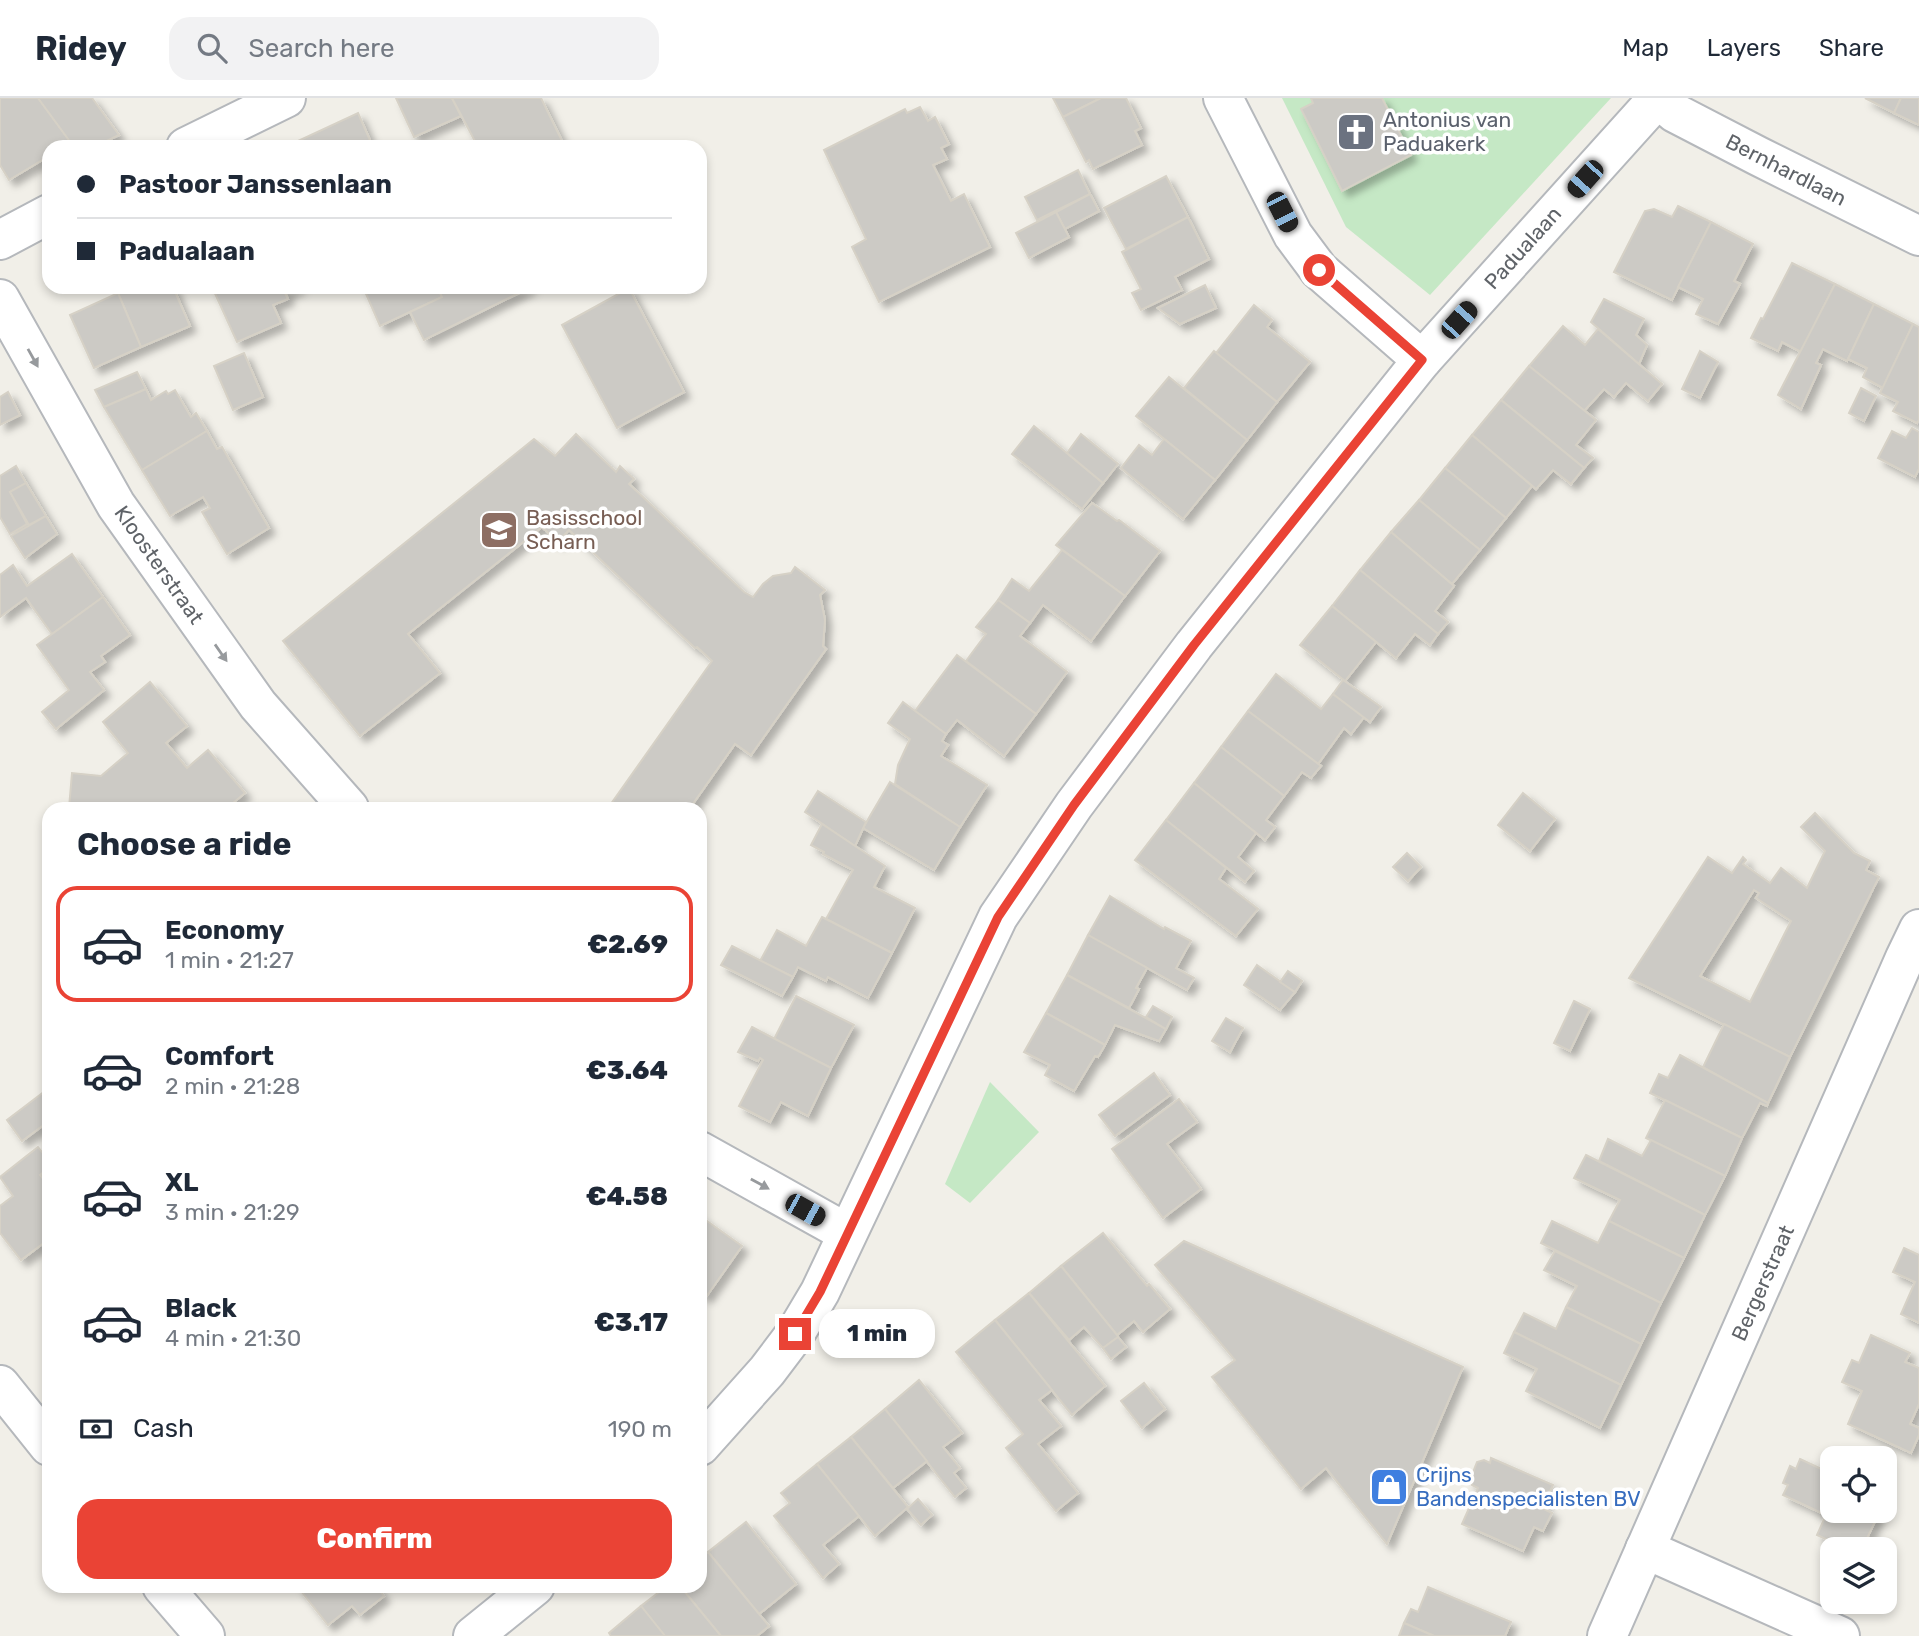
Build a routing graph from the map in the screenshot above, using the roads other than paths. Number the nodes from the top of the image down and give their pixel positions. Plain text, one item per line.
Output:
1 (286, 98) edge
2 (1223, 98) edge
3 (1657, 98) edge
4 (200, 140) edge
5 (42, 219) edge
6 (1919, 236) edge
7 (0, 240) edge
8 (0, 299) edge
9 (1422, 360) junction
10 (344, 802) edge
11 (1919, 929) edge
12 (707, 1155) edge
13 (847, 1233) junction
14 (0, 1385) edge
15 (42, 1437) edge
16 (707, 1438) edge
17 (1644, 1549) junction
18 (168, 1593) edge
19 (526, 1593) edge
20 (205, 1636) edge
21 (473, 1636) edge
22 (1607, 1636) edge
23 (1840, 1636) edge

1 - 4 street
2 - 9 street
3 - 6 street, Bernhardlaan
3 - 9 street, Padualaan
5 - 7 street
8 -> 10 street, Kloosterstraat
9 - 13 street, Padualaan
11 - 17 street, Bergerstraat
12 -> 13 street
13 - 16 street, Padualaan
14 - 15 street
17 - 22 street, Bergerstraat
17 - 23 street
18 - 20 street
19 - 21 street

